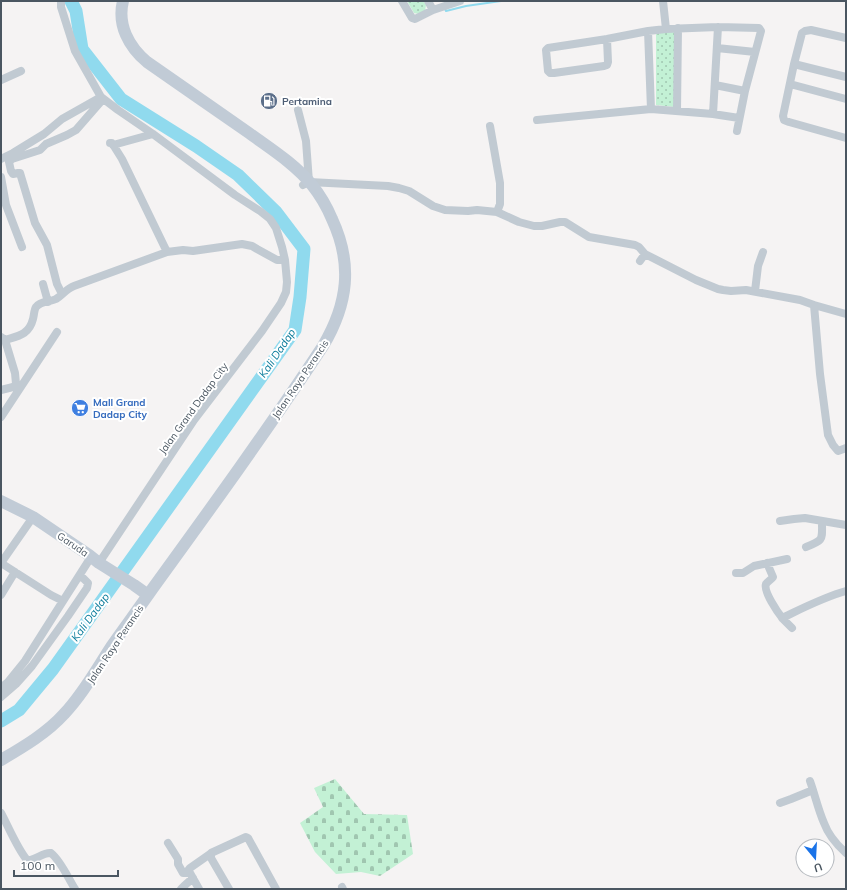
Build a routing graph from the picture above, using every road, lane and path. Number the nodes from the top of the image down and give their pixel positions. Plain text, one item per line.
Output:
1 (61, 1) edge
2 (116, 1) edge
3 (123, 1) edge
4 (402, 1) edge
5 (428, 1) edge
6 (460, 1) edge
7 (663, 1) edge
8 (433, 10) junction
9 (718, 27) junction
10 (678, 28) junction
11 (666, 29) junction
12 (648, 31) junction
13 (846, 38) edge
14 (607, 39) junction
15 (717, 48) junction
16 (755, 52) junction
17 (794, 64) junction
18 (21, 71) dead end
19 (846, 77) edge
20 (1, 80) edge
21 (790, 84) junction
22 (715, 85) junction
23 (746, 91) junction
24 (102, 98) junction
25 (846, 99) edge
26 (651, 109) junction
27 (298, 110) dead end
28 (677, 111) junction
29 (713, 114) junction
30 (739, 118) junction
31 (537, 120) dead end
32 (490, 126) dead end
33 (737, 131) dead end
34 (153, 134) junction
35 (846, 138) edge
36 (1, 159) edge
37 (1, 177) edge
38 (306, 183) junction
39 (497, 212) junction
40 (22, 247) dead end
41 (167, 252) junction
42 (763, 252) dead end
43 (645, 254) junction
44 (285, 260) junction
45 (640, 261) dead end
46 (42, 284) dead end
47 (755, 291) junction
48 (62, 294) junction
49 (48, 302) junction
50 (814, 305) junction
51 (846, 314) edge
52 (57, 332) dead end
53 (3, 339) edge
54 (1, 390) edge
55 (1, 417) edge
56 (846, 451) edge
57 (1, 501) edge
58 (32, 517) junction
59 (780, 520) dead end
60 (822, 522) junction
61 (846, 525) edge
62 (806, 547) dead end
63 (787, 559) dead end
64 (95, 560) junction
65 (1, 563) edge
66 (767, 563) junction
67 (15, 572) junction
68 (736, 573) dead end
69 (80, 575) junction
70 (141, 590) junction
71 (846, 591) edge
72 (1, 595) edge
73 (63, 601) junction
74 (782, 618) junction
75 (792, 628) dead end
76 (1, 688) edge
77 (1, 696) edge
78 (1, 751) edge
79 (1, 760) edge
80 (810, 781) dead end
81 (813, 790) junction
82 (780, 803) dead end
83 (1, 813) edge
84 (168, 843) dead end
85 (846, 853) edge
86 (210, 854) junction
87 (190, 875) junction
88 (75, 889) edge
89 (181, 889) edge
90 (199, 889) edge
91 (229, 889) edge
92 (276, 889) edge

1 - 24 street
2 - 38 street, Jalan Raya Perancis
3 - 38 street, Jalan Raya Perancis
4 - 8 street
5 - 8 street
6 - 8 street
7 - 11 street
9 - 10 street
9 - 15 street
9 - 16 street
10 - 11 street
10 - 28 street
11 - 12 street
12 - 14 street
12 - 26 street
13 - 17 street
14 - 14 street
15 - 16 street
15 - 22 street
16 - 23 street
17 - 19 street
17 - 21 street
18 - 20 street
21 - 25 street
21 - 35 street
22 - 23 street
22 - 29 street
23 - 30 street
24 - 34 street, Jalan Grand Dadap City
24 - 36 street
24 - 48 street
26 - 28 street
26 - 31 street
27 - 38 street
28 - 29 street
29 - 30 street
30 - 33 street
32 - 39 street
34 - 41 street
34 - 44 street, Jalan Grand Dadap City
37 - 40 street
38 - 39 street
38 - 70 street, Jalan Raya Perancis
39 - 43 street
41 - 44 street
41 - 48 street
42 - 47 street
43 - 45 street
43 - 47 street
44 - 64 street, Jalan Grand Dadap City
46 - 49 street
47 - 50 street
48 - 49 street
49 - 53 street
50 - 51 street
50 - 56 street
52 - 55 street
53 - 54 street
57 - 58 street, Garuda
58 - 64 street, Garuda
58 - 65 street
59 - 60 street
60 - 61 street
60 - 62 street
63 - 66 street
64 - 69 street, Jalan Grand Dadap City
64 - 70 street, Garuda
65 - 67 street
66 - 68 street
66 - 74 street
67 - 72 street
67 - 73 street
69 - 73 street, Jalan Grand Dadap City
69 - 77 street
70 - 78 street, Jalan Raya Perancis
70 - 79 street, Jalan Raya Perancis
71 - 74 street
73 - 76 street, Jalan Grand Dadap City
74 - 75 street
80 - 81 street
81 - 82 street
81 - 85 street
83 - 88 street
84 - 87 street
86 - 87 street
86 - 91 street
86 - 92 street
87 - 89 street
87 - 90 street

